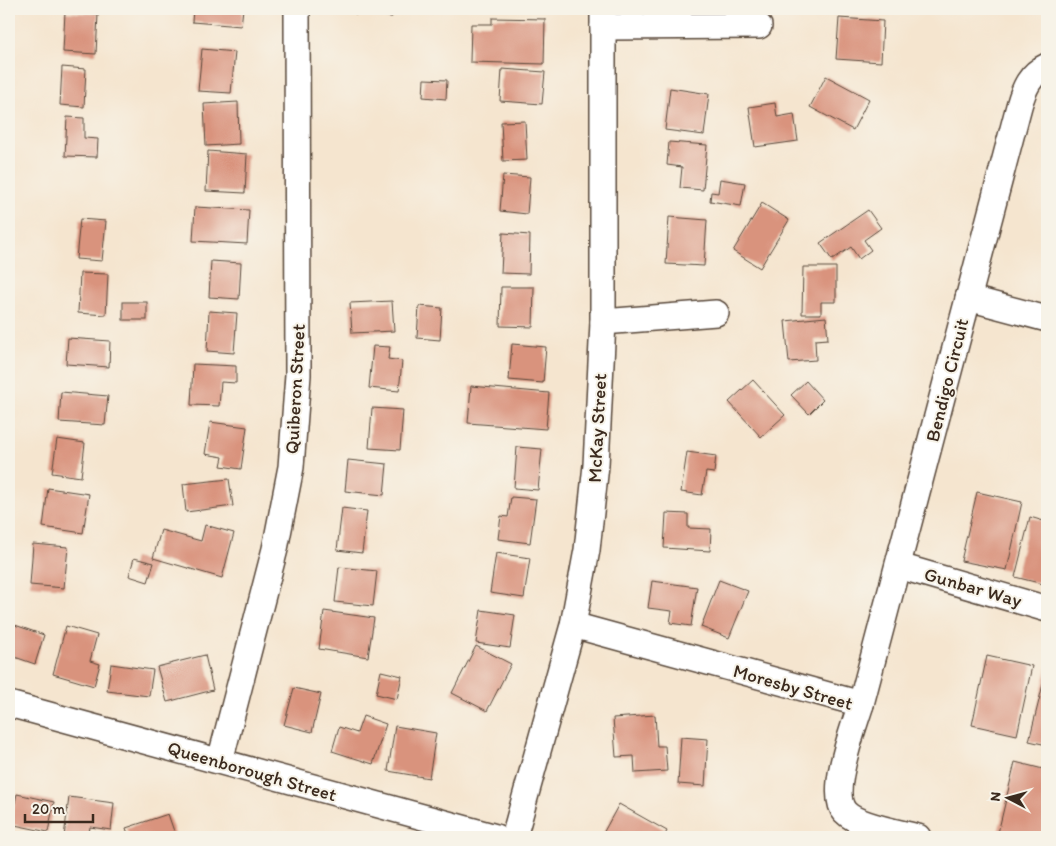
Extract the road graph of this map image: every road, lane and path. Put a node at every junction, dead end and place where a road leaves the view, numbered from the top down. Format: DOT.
graph roads {
  1 [pos="297,9"];
  2 [pos="603,18"];
  3 [pos="759,26"];
  4 [pos="1047,66"];
  5 [pos="968,298"];
  6 [pos="716,313"];
  7 [pos="1047,319"];
  8 [pos="603,322"];
  9 [pos="899,566"];
  10 [pos="1047,609"];
  11 [pos="573,625"];
  12 [pos="9,704"];
  13 [pos="861,704"];
  14 [pos="220,761"];
  15 [pos="496,837"];
  16 [pos="514,837"];
  17 [pos="918,837"];
  1 -- 14 [label="street, Quiberon Street"];
  2 -- 3 [label="street"];
  2 -- 8 [label="street, McKay Street"];
  4 -- 5 [label="street, Bendigo Circuit"];
  5 -- 7 [label="street"];
  5 -- 9 [label="street, Bendigo Circuit"];
  6 -- 8 [label="street"];
  8 -- 11 [label="street, McKay Street"];
  9 -- 10 [label="street, Gunbar Way"];
  9 -- 13 [label="street, Bendigo Circuit"];
  11 -- 13 [label="street, Moresby Street"];
  11 -- 16 [label="street, McKay Street"];
  12 -- 14 [label="street, Queenborough Street"];
  13 -- 17 [label="street, Moresby Street"];
  14 -- 15 [label="street, Queenborough Street"];
}
